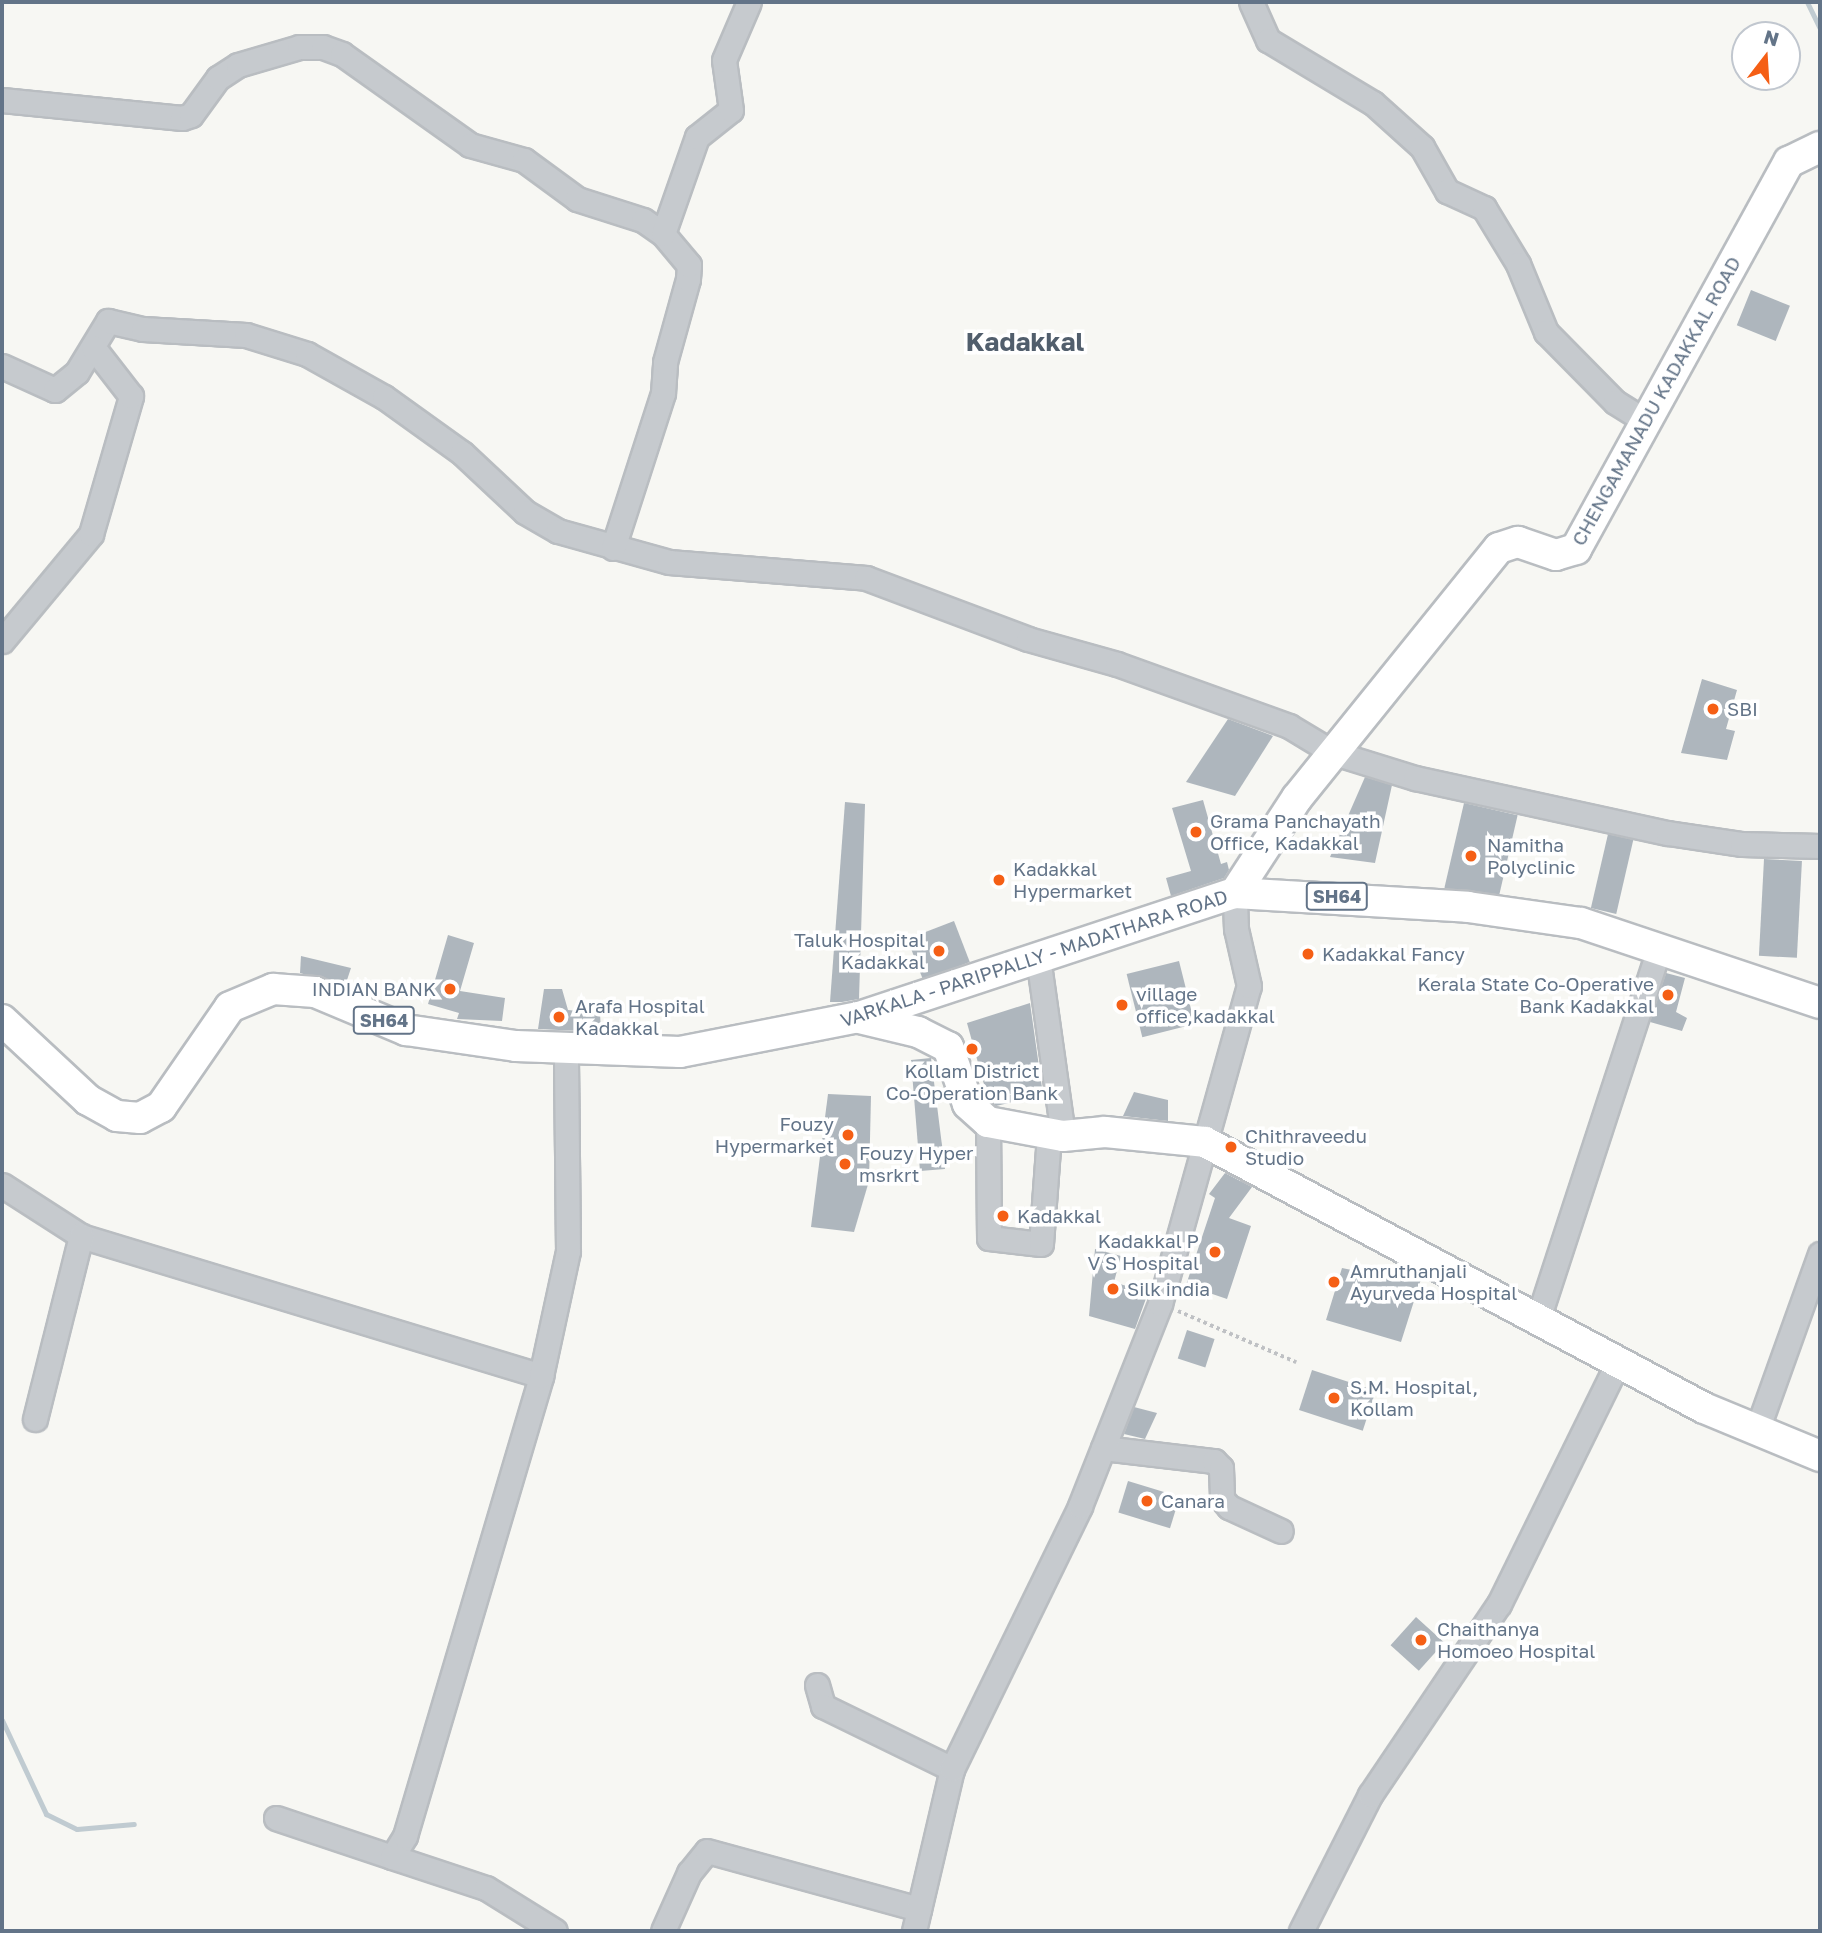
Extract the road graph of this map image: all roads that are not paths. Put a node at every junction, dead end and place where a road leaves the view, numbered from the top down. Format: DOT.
graph roads {
  1 [pos="749,2"];
  2 [pos="1251,2"];
  3 [pos="2,100"];
  4 [pos="1820,147"];
  5 [pos="663,234"];
  6 [pos="93,348"];
  7 [pos="2,366"];
  8 [pos="1644,420"];
  9 [pos="613,548"];
  10 [pos="2,641"];
  11 [pos="1334,753"];
  12 [pos="1820,846"];
  13 [pos="1235,892"];
  14 [pos="1659,948"];
  15 [pos="1038,957"];
  16 [pos="1820,1003"];
  17 [pos="859,1017"];
  18 [pos="2,1020"];
  19 [pos="566,1048"];
  20 [pos="988,1122"];
  21 [pos="1056,1135"];
  22 [pos="1205,1142"];
  23 [pos="2,1185"];
  24 [pos="81,1236"];
  25 [pos="1820,1254"];
  26 [pos="1538,1319"];
  27 [pos="1618,1362"];
  28 [pos="541,1376"];
  29 [pos="35,1419"];
  30 [pos="1757,1430"];
  31 [pos="1103,1448"];
  32 [pos="1820,1456"];
  33 [pos="1281,1531"];
  34 [pos="817,1685"];
  35 [pos="952,1769"];
  36 [pos="276,1818"];
  37 [pos="391,1857"];
  38 [pos="917,1920"];
  39 [pos="555,1931"];
  40 [pos="663,1931"];
  41 [pos="1301,1931"];
  1 -- 5 [label="street"];
  2 -- 8 [label="street"];
  3 -- 5 [label="street"];
  4 -- 8 [label="main road, CHENGAMANADU KADAKKAL ROAD"];
  5 -- 9 [label="street"];
  6 -- 7 [label="street"];
  6 -- 9 [label="street"];
  6 -- 10 [label="street"];
  8 -- 11 [label="main road, CHENGAMANADU KADAKKAL ROAD"];
  9 -- 11 [label="street"];
  11 -- 12 [label="street"];
  11 -- 13 [label="main road, CHENGAMANADU KADAKKAL ROAD"];
  13 -- 14 [label="main road, VARKALA - PARIPPALLY - MADATHARA ROAD / SH64"];
  13 -- 15 [label="main road, VARKALA - PARIPPALLY - MADATHARA ROAD / SH64"];
  13 -- 22 [label="street"];
  14 -- 16 [label="main road, VARKALA - PARIPPALLY - MADATHARA ROAD / SH64"];
  14 -- 26 [label="street"];
  15 -- 17 [label="main road, VARKALA - PARIPPALLY - MADATHARA ROAD / SH64"];
  15 -- 21 [label="street"];
  17 -- 19 [label="main road, VARKALA - PARIPPALLY - MADATHARA ROAD / SH64"];
  17 -- 20 [label="main road"];
  18 -- 19 [label="main road, VARKALA - PARIPPALLY - MADATHARA ROAD / SH64"];
  19 -- 28 [label="street"];
  20 -- 21 [label="main road"];
  20 -- 21 [label="street"];
  21 -- 22 [label="main road"];
  22 -- 26 [label="main road"];
  22 -- 31 [label="street"];
  23 -- 24 [label="street"];
  24 -- 28 [label="street"];
  24 -- 29 [label="street"];
  25 -- 30 [label="street"];
  26 -- 27 [label="main road"];
  27 -- 30 [label="main road"];
  27 -- 41 [label="street"];
  28 -- 37 [label="street"];
  30 -- 32 [label="main road"];
  31 -- 33 [label="street"];
  31 -- 35 [label="street"];
  34 -- 35 [label="street"];
  35 -- 38 [label="street"];
  36 -- 37 [label="street"];
  37 -- 39 [label="street"];
  38 -- 40 [label="street"];
}
